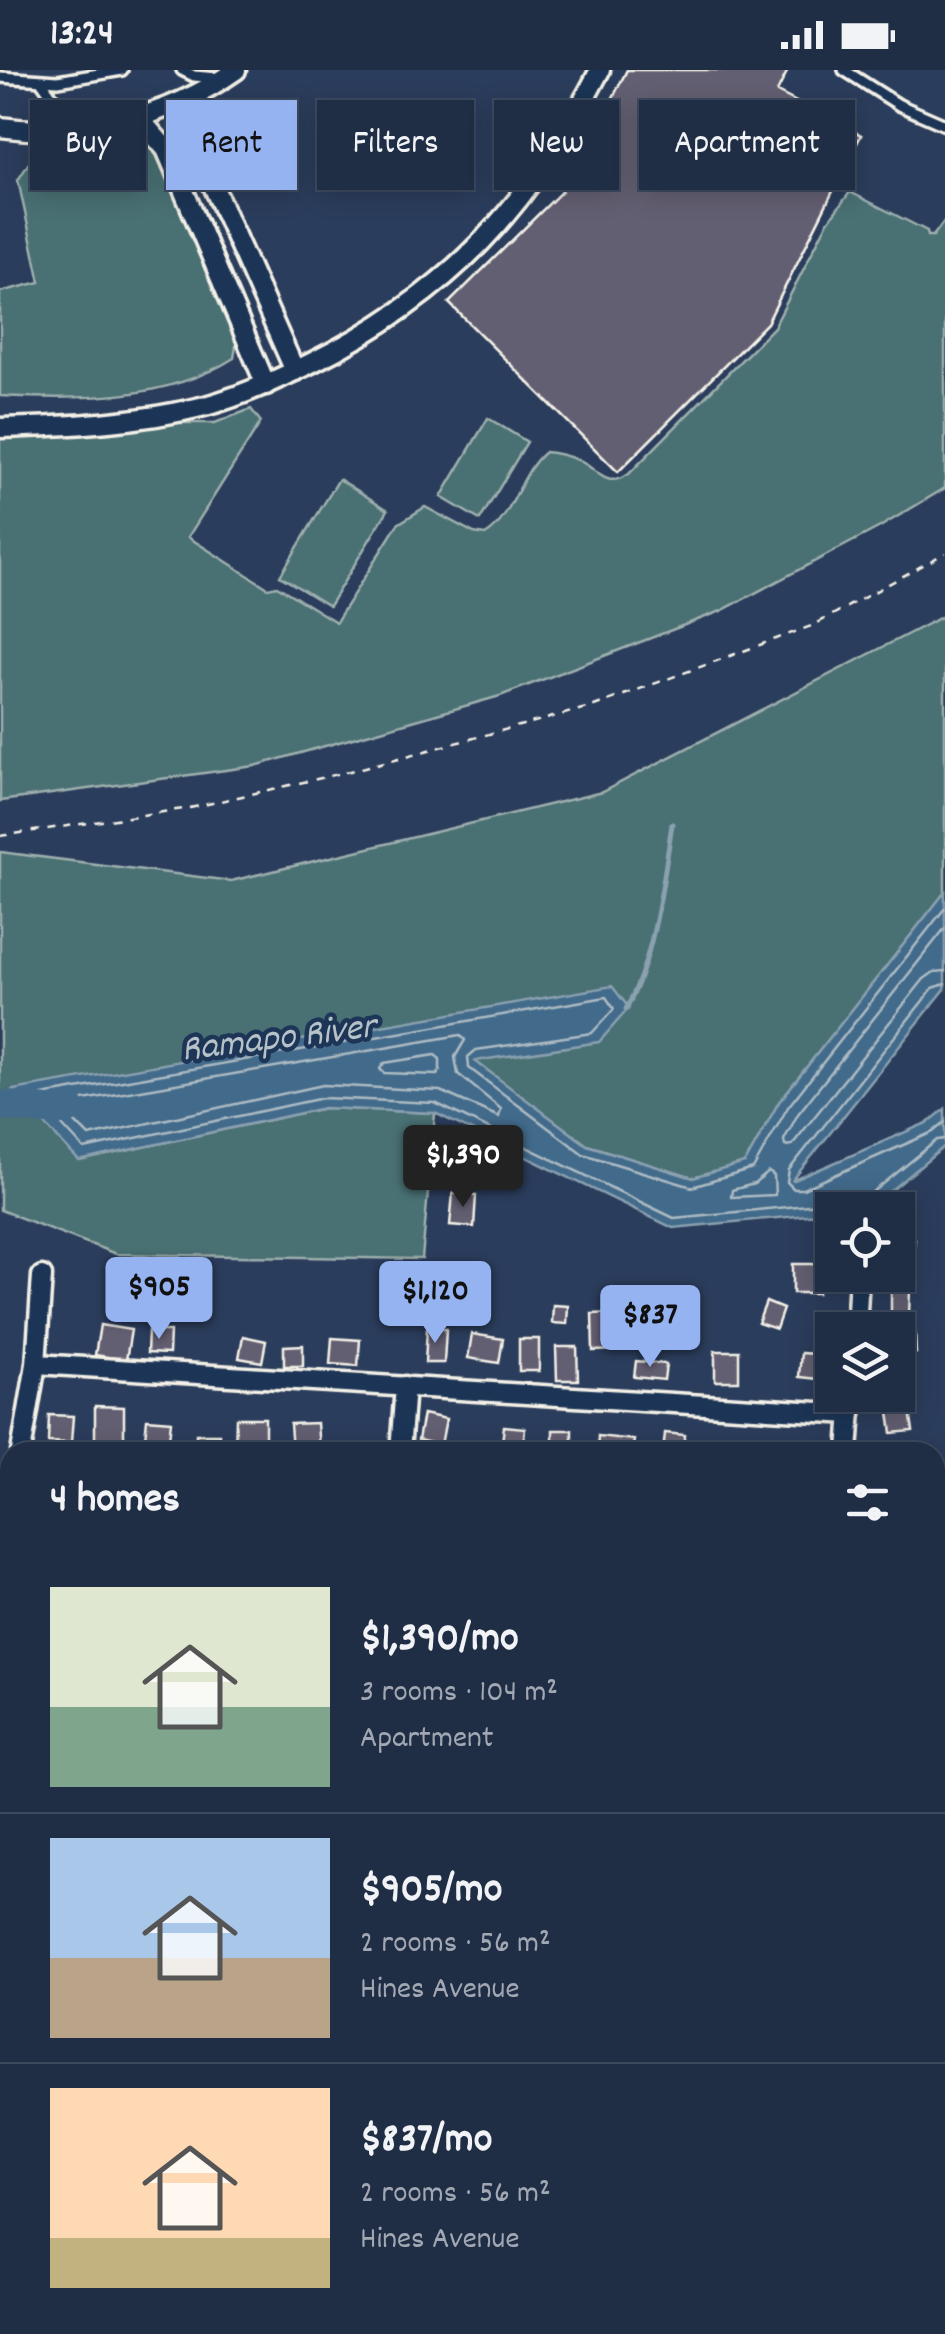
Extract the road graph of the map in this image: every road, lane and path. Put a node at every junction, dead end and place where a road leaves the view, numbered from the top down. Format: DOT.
graph roads {
  1 [pos="122,70"];
  2 [pos="182,70"];
  3 [pos="600,70"];
  4 [pos="844,70"];
  5 [pos="230,74"];
  6 [pos="0,78"];
  7 [pos="41,81"];
  8 [pos="200,92"];
  9 [pos="57,100"];
  10 [pos="146,114"];
  11 [pos="945,125"];
  12 [pos="146,126"];
  13 [pos="0,127"];
  14 [pos="30,129"];
  15 [pos="295,371"];
  16 [pos="266,385"];
  17 [pos="0,428"];
  18 [pos="945,553"];
  19 [pos="0,836"];
  20 [pos="42,1276"];
  21 [pos="36,1364"];
  22 [pos="405,1386"];
  23 [pos="815,1403"];
  24 [pos="850,1412"];
  25 [pos="23,1442"];
  26 [pos="401,1442"];
  27 [pos="849,1442"];
  1 -- 7 [label="lane"];
  2 -- 5 [label="lane"];
  3 -- 15 [label="street"];
  4 -- 11 [label="lane"];
  5 -- 8 [label="street"];
  6 -- 7 [label="lane"];
  7 -- 9 [label="lane"];
  8 -- 10 [label="street"];
  8 -- 15 [label="street"];
  12 -- 16 [label="street"];
  13 -- 14 [label="street"];
  15 -- 16 [label="street"];
  16 -- 17 [label="street"];
  18 -- 19 [label="path"];
  20 -- 21 [label="street"];
  21 -- 22 [label="street"];
  21 -- 25 [label="street"];
  22 -- 23 [label="street"];
  22 -- 26 [label="street"];
  24 -- 27 [label="street"];
}
